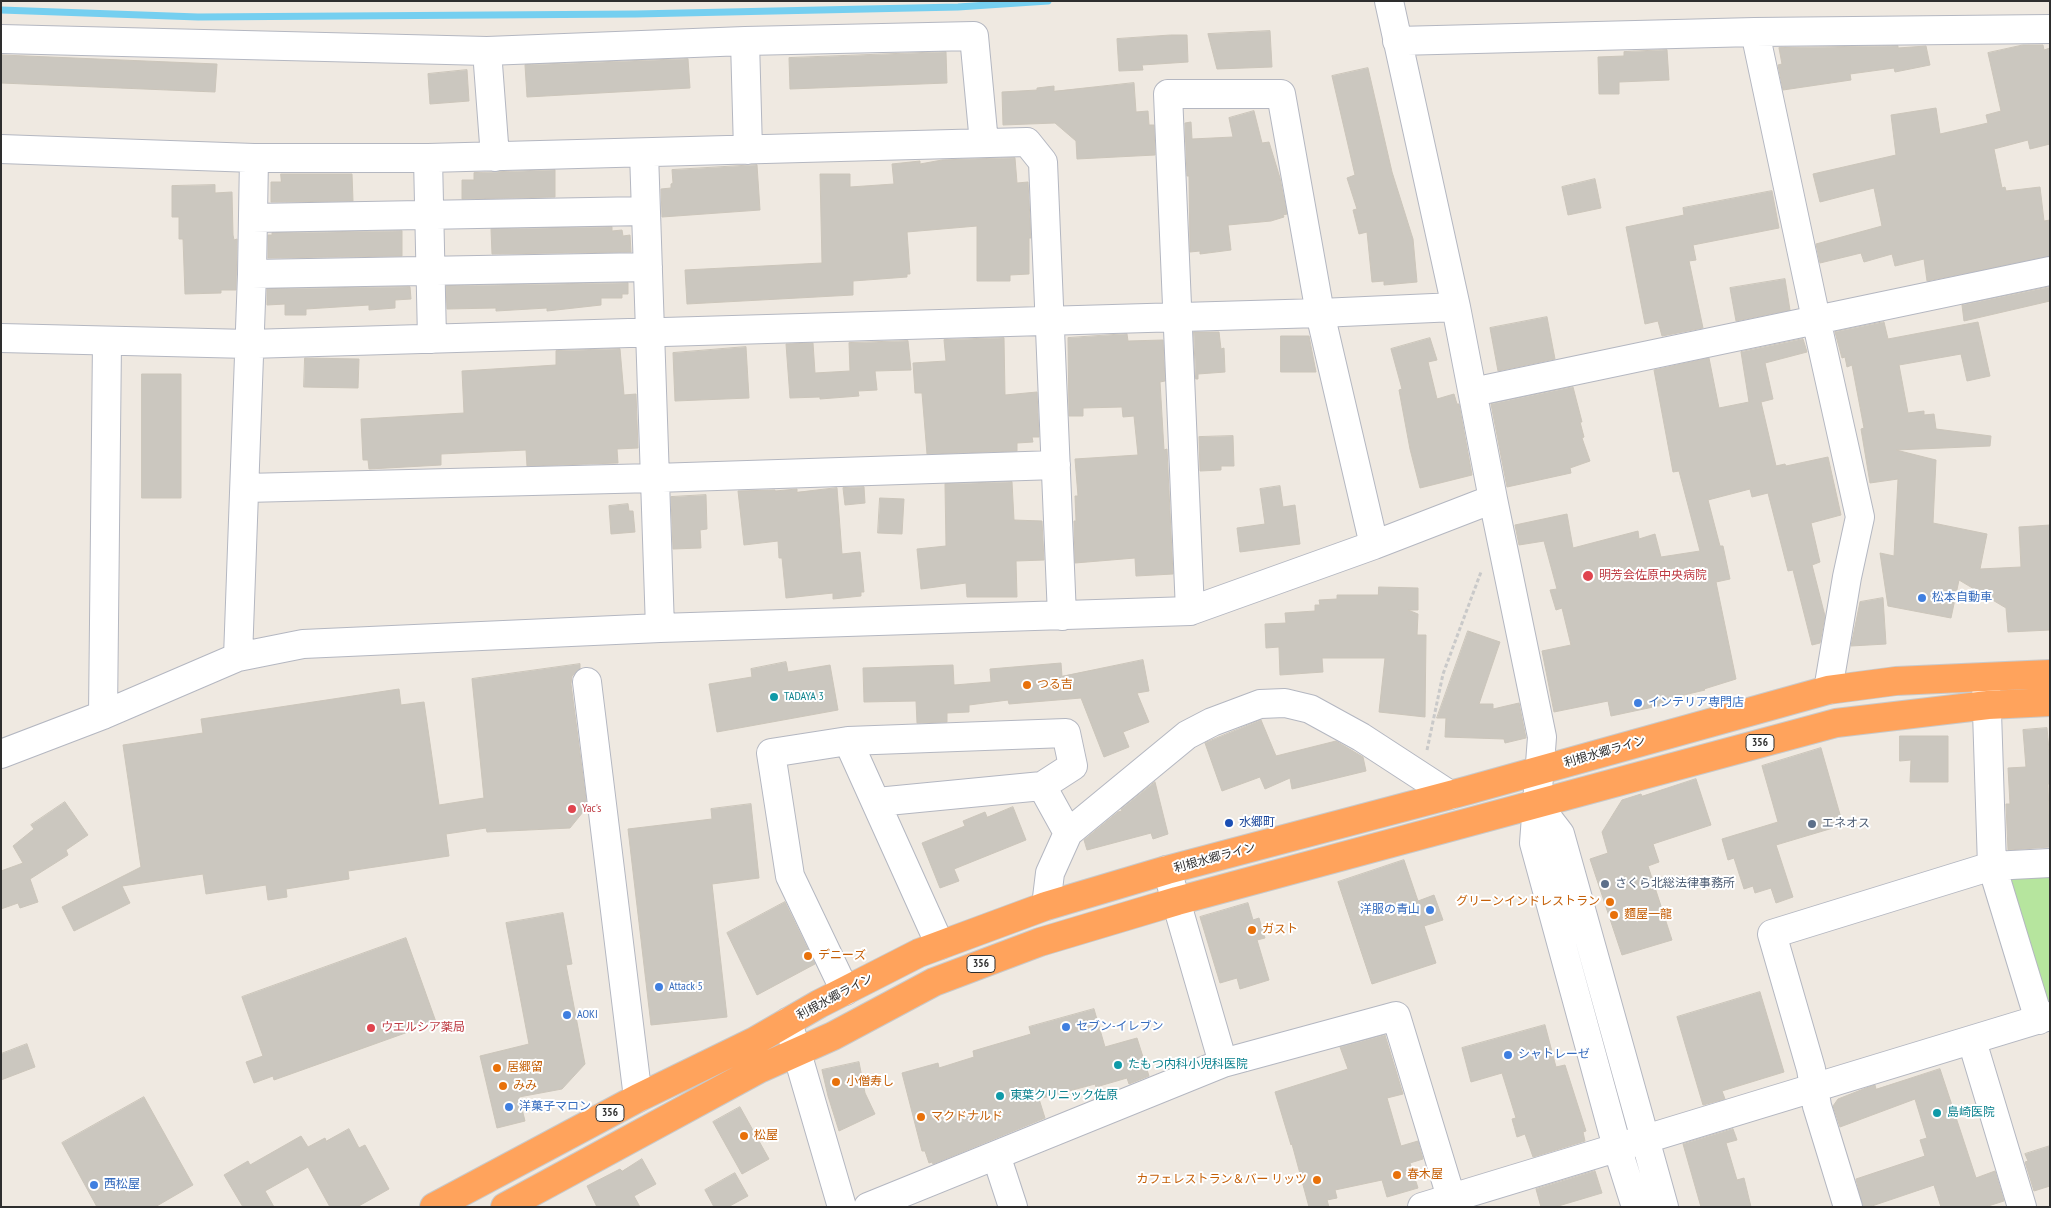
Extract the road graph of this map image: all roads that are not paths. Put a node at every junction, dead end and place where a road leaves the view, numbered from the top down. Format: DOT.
graph roads {
  1 [pos="1393,20"];
  2 [pos="2050,29"];
  3 [pos="1755,32"];
  4 [pos="1,39"];
  5 [pos="745,41"];
  6 [pos="487,51"];
  7 [pos="984,143"];
  8 [pos="1,149"];
  9 [pos="748,150"];
  10 [pos="644,153"];
  11 [pos="495,156"];
  12 [pos="254,158"];
  13 [pos="428,158"];
  14 [pos="646,211"];
  15 [pos="429,215"];
  16 [pos="253,218"];
  17 [pos="648,267"];
  18 [pos="430,271"];
  19 [pos="2050,271"];
  20 [pos="252,274"];
  21 [pos="1456,307"];
  22 [pos="1320,313"];
  23 [pos="1177,316"];
  24 [pos="1816,319"];
  25 [pos="1049,321"];
  26 [pos="650,332"];
  27 [pos="1,338"];
  28 [pos="432,339"];
  29 [pos="107,341"];
  30 [pos="249,344"];
  31 [pos="1473,392"];
  32 [pos="1056,465"];
  33 [pos="655,478"];
  34 [pos="245,488"];
  35 [pos="1493,499"];
  36 [pos="1374,545"];
  37 [pos="1190,611"];
  38 [pos="1062,616"];
  39 [pos="660,628"];
  40 [pos="238,657"];
  41 [pos="2050,674"];
  42 [pos="1985,677"];
  43 [pos="587,682"];
  44 [pos="1828,690"];
  45 [pos="2050,702"];
  46 [pos="1988,705"];
  47 [pos="103,716"];
  48 [pos="848,741"];
  49 [pos="1,754"];
  50 [pos="1540,770"];
  51 [pos="1042,786"];
  52 [pos="1450,795"];
  53 [pos="877,802"];
  54 [pos="1537,804"];
  55 [pos="1068,833"];
  56 [pos="2050,864"];
  57 [pos="1992,866"];
  58 [pos="1167,870"];
  59 [pos="1177,901"];
  60 [pos="1046,906"];
  61 [pos="940,945"];
  62 [pos="845,991"];
  63 [pos="2044,1018"];
  64 [pos="788,1022"];
  65 [pos="1972,1041"];
  66 [pos="796,1053"];
  67 [pos="1223,1063"];
  68 [pos="1815,1086"];
  69 [pos="638,1098"];
  70 [pos="1643,1138"];
  71 [pos="1617,1147"];
  72 [pos="996,1155"];
  73 [pos="1453,1202"];
  74 [pos="434,1207"];
  75 [pos="505,1207"];
  76 [pos="842,1207"];
  77 [pos="868,1207"];
  78 [pos="1013,1207"];
  79 [pos="1422,1207"];
  80 [pos="1636,1207"];
  81 [pos="1664,1207"];
  82 [pos="1848,1207"];
  83 [pos="2022,1207"];
  1 -- 3 [label="street"];
  1 -- 21 [label="street"];
  2 -- 3 [label="street"];
  3 -- 24 [label="street"];
  4 -- 6 [label="street"];
  5 -- 6 [label="street"];
  5 -- 7 [label="street"];
  5 -- 9 [label="street"];
  6 -- 11 [label="street"];
  7 -- 9 [label="street"];
  7 -- 25 [label="street"];
  8 -- 12 [label="street"];
  9 -- 10 [label="street"];
  10 -- 11 [label="street"];
  10 -- 14 [label="street"];
  11 -- 13 [label="street"];
  12 -- 13 [label="street"];
  12 -- 16 [label="street"];
  13 -- 15 [label="street"];
  14 -- 15 [label="street"];
  14 -- 17 [label="street"];
  15 -- 16 [label="street"];
  15 -- 18 [label="street"];
  16 -- 20 [label="street"];
  17 -- 18 [label="street"];
  17 -- 26 [label="street"];
  18 -- 20 [label="street"];
  18 -- 28 [label="street"];
  19 -- 24 [label="street"];
  20 -- 30 [label="street"];
  21 -- 22 [label="street"];
  21 -- 31 [label="street"];
  22 -- 23 [label="street"];
  22 -- 23 [label="street"];
  22 -- 36 [label="street"];
  23 -- 25 [label="street"];
  23 -- 37 [label="street"];
  24 -- 31 [label="street"];
  24 -- 44 [label="street"];
  25 -- 26 [label="street"];
  25 -- 32 [label="street"];
  26 -- 28 [label="street"];
  26 -- 33 [label="street"];
  27 -- 29 [label="street"];
  28 -- 30 [label="street"];
  29 -- 30 [label="street"];
  29 -- 47 [label="street"];
  30 -- 34 [label="street"];
  31 -- 35 [label="street"];
  32 -- 33 [label="street"];
  32 -- 38 [label="street"];
  33 -- 34 [label="street"];
  33 -- 39 [label="street"];
  34 -- 40 [label="street"];
  35 -- 36 [label="street"];
  35 -- 50 [label="street"];
  36 -- 37 [label="street"];
  37 -- 38 [label="street"];
  38 -- 39 [label="street"];
  39 -- 40 [label="street"];
  40 -- 47 [label="street"];
  41 -- 42 [label="highway, 利根水郷ライン / 356"];
  42 -- 44 [label="highway, 利根水郷ライン / 356"];
  42 -- 46 [label="street"];
  43 -- 69 [label="street"];
  44 -- 50 [label="highway, 利根水郷ライン / 356"];
  45 -- 46 [label="highway, 356"];
  46 -- 54 [label="highway, 356"];
  46 -- 57 [label="street"];
  47 -- 49 [label="street"];
  48 -- 51 [label="street"];
  48 -- 53 [label="street"];
  48 -- 62 [label="street"];
  50 -- 52 [label="highway, 利根水郷ライン / 356"];
  50 -- 54 [label="street"];
  51 -- 53 [label="street"];
  51 -- 55 [label="street"];
  52 -- 55 [label="street"];
  52 -- 58 [label="highway, 利根水郷ライン / 356"];
  53 -- 61 [label="street"];
  54 -- 59 [label="highway, 356"];
  54 -- 70 [label="street"];
  54 -- 71 [label="street"];
  55 -- 60 [label="street"];
  56 -- 57 [label="street"];
  57 -- 63 [label="street"];
  57 -- 68 [label="street"];
  58 -- 59 [label="street"];
  58 -- 60 [label="highway, 利根水郷ライン / 356"];
  59 -- 66 [label="highway, 356"];
  59 -- 67 [label="street"];
  60 -- 61 [label="highway, 利根水郷ライン / 356"];
  61 -- 62 [label="highway, 利根水郷ライン / 356"];
  62 -- 64 [label="highway, 利根水郷ライン / 356"];
  63 -- 65 [label="street"];
  64 -- 66 [label="street"];
  64 -- 69 [label="highway, 利根水郷ライン / 356"];
  65 -- 68 [label="street"];
  65 -- 83 [label="street"];
  66 -- 75 [label="highway, 356"];
  66 -- 76 [label="street"];
  67 -- 72 [label="street"];
  67 -- 73 [label="street"];
  68 -- 70 [label="street"];
  68 -- 82 [label="street"];
  69 -- 74 [label="highway, 利根水郷ライン / 356"];
  70 -- 71 [label="street"];
  70 -- 81 [label="street"];
  71 -- 73 [label="street"];
  71 -- 80 [label="street"];
  72 -- 77 [label="street"];
  72 -- 78 [label="street"];
  73 -- 79 [label="street"];
}
